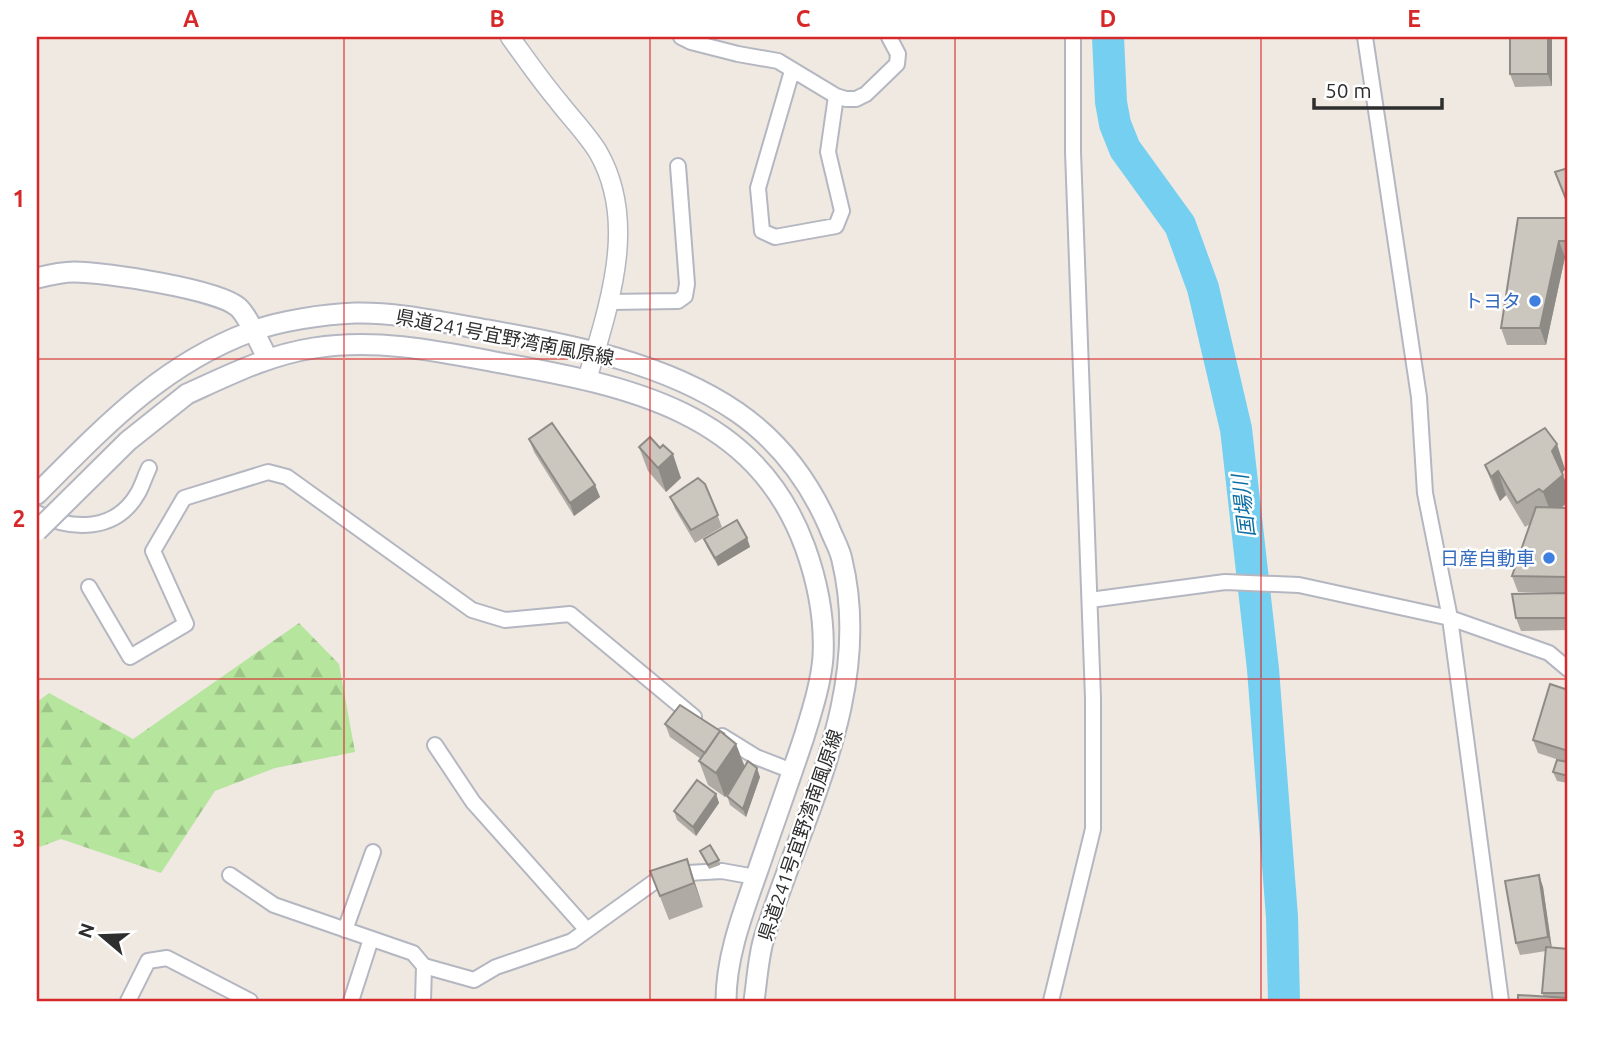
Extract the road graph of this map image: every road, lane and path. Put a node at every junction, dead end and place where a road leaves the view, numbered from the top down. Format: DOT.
graph roads {
  1 [pos="510,37"];
  2 [pos="681,37"];
  3 [pos="889,37"];
  4 [pos="1073,37"];
  5 [pos="1365,37"];
  6 [pos="792,71"];
  7 [pos="836,96"];
  8 [pos="678,166"];
  9 [pos="37,278"];
  10 [pos="609,302"];
  11 [pos="252,331"];
  12 [pos="595,352"];
  13 [pos="268,359"];
  14 [pos="587,380"];
  15 [pos="149,468"];
  16 [pos="37,494"];
  17 [pos="37,513"];
  18 [pos="37,531"];
  19 [pos="89,587"];
  20 [pos="1090,600"];
  21 [pos="1450,618"];
  22 [pos="1568,669"];
  23 [pos="435,745"];
  24 [pos="792,771"];
  25 [pos="373,852"];
  26 [pos="230,875"];
  27 [pos="755,877"];
  28 [pos="345,930"];
  29 [pos="587,930"];
  30 [pos="372,939"];
  31 [pos="424,966"];
  32 [pos="128,1001"];
  33 [pos="250,1001"];
  34 [pos="351,1001"];
  35 [pos="422,1001"];
  36 [pos="726,1001"];
  37 [pos="754,1001"];
  38 [pos="1051,1001"];
  39 [pos="1501,1001"];
  1 -- 10 [label="street"];
  2 -- 6 [label="street"];
  3 -- 7 [label="street"];
  4 -- 20 [label="street"];
  5 -- 21 [label="street"];
  6 -- 7 [label="street"];
  6 -- 7 [label="street"];
  8 -- 10 [label="street"];
  9 -- 11 [label="main road"];
  10 -- 12 [label="street"];
  11 -- 12 [label="main road, 県道241号宜野湾南風原線"];
  11 -- 13 [label="main road"];
  11 -- 16 [label="main road, 県道241号宜野湾南風原線"];
  12 -- 14 [label="street"];
  12 -- 37 [label="main road, 県道241号宜野湾南風原線"];
  13 -- 14 [label="main road, 県道241号宜野湾南風原線"];
  13 -- 18 [label="main road, 県道241号宜野湾南風原線, bridge"];
  14 -- 24 [label="main road, 県道241号宜野湾南風原線"];
  15 -- 17 [label="street"];
  19 -- 24 [label="street"];
  20 -- 21 [label="street"];
  20 -- 38 [label="street"];
  21 -- 22 [label="street"];
  21 -- 39 [label="street"];
  23 -- 29 [label="street"];
  24 -- 27 [label="main road, 県道241号宜野湾南風原線"];
  25 -- 28 [label="street"];
  26 -- 28 [label="street"];
  27 -- 29 [label="street"];
  27 -- 36 [label="main road, 県道241号宜野湾南風原線"];
  28 -- 30 [label="street"];
  29 -- 31 [label="street"];
  30 -- 31 [label="street"];
  30 -- 34 [label="street"];
  31 -- 35 [label="street"];
  32 -- 33 [label="street"];
}
